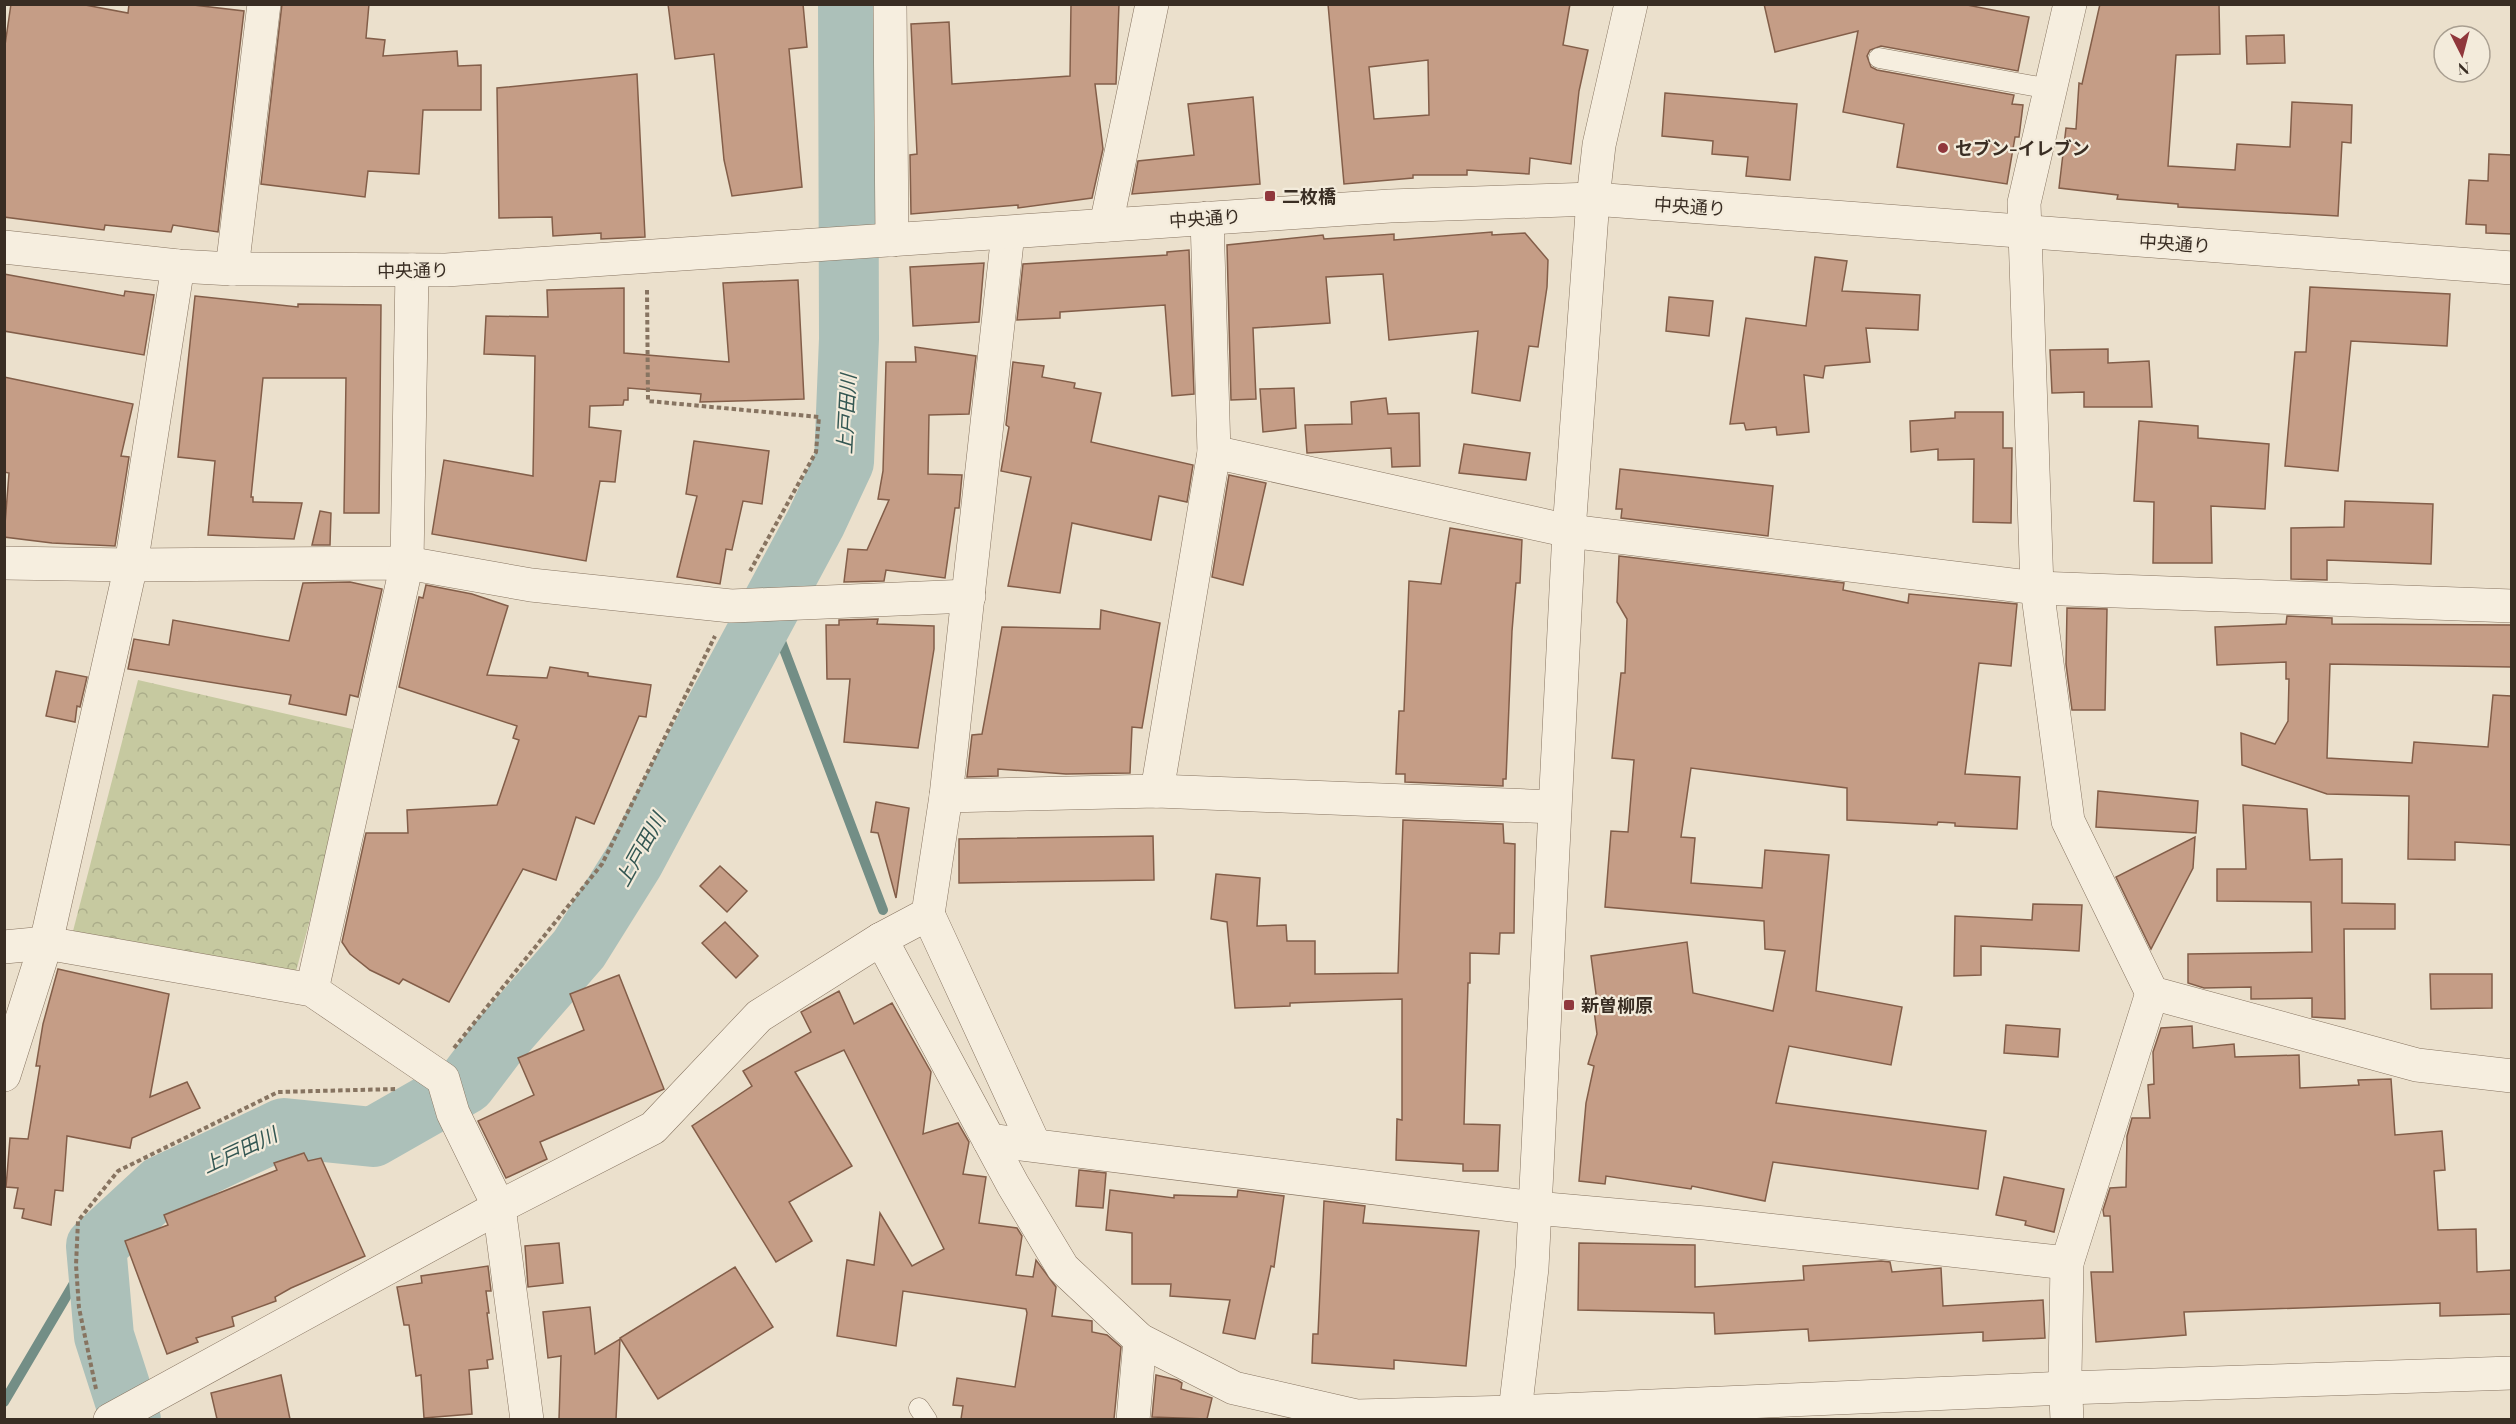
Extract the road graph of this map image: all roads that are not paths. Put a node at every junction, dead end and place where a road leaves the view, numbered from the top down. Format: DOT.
graph roads {
  1 [pos="264,4"];
  2 [pos="890,4"];
  3 [pos="1152,4"];
  4 [pos="1631,4"];
  5 [pos="2070,4"];
  6 [pos="1879,58"];
  7 [pos="2050,89"];
  8 [pos="1593,199"];
  9 [pos="1207,218"];
  10 [pos="1106,225"];
  11 [pos="2025,231"];
  12 [pos="1008,233"];
  13 [pos="880,240"];
  14 [pos="4,247"];
  15 [pos="178,266"];
  16 [pos="2511,268"];
  17 [pos="232,269"];
  18 [pos="412,270"];
  19 [pos="1214,452"];
  20 [pos="1569,531"];
  21 [pos="4,563"];
  22 [pos="407,563"];
  23 [pos="131,565"];
  24 [pos="2037,588"];
  25 [pos="969,596"];
  26 [pos="2511,606"];
  27 [pos="1157,792"];
  28 [pos="946,796"];
  29 [pos="1554,807"];
  30 [pos="928,914"];
  31 [pos="881,939"];
  32 [pos="46,943"];
  33 [pos="4,946"];
  34 [pos="312,990"];
  35 [pos="2152,993"];
  36 [pos="4,1075"];
  37 [pos="2511,1076"];
  38 [pos="988,1140"];
  39 [pos="1034,1144"];
  40 [pos="499,1207"];
  41 [pos="1535,1208"];
  42 [pos="2067,1263"];
  43 [pos="1140,1340"];
  44 [pos="2511,1372"];
  45 [pos="2067,1404"];
  46 [pos="127,1409"];
  47 [pos="1514,1416"];
  48 [pos="527,1419"];
  49 [pos="1132,1419"];
  1 -- 17 [label="street"];
  2 -- 13 [label="street"];
  3 -- 10 [label="street"];
  4 -- 8 [label="street"];
  5 -- 7 [label="street"];
  6 -- 7 [label="lane"];
  7 -- 11 [label="street"];
  8 -- 9 [label="street, 中央通り"];
  8 -- 11 [label="street, 中央通り"];
  8 -- 20 [label="street"];
  9 -- 10 [label="street, 中央通り"];
  9 -- 19 [label="street"];
  10 -- 12 [label="street, 中央通り"];
  11 -- 16 [label="street, 中央通り"];
  11 -- 24 [label="street"];
  12 -- 13 [label="street, 中央通り"];
  12 -- 25 [label="street"];
  13 -- 18 [label="street, 中央通り"];
  14 -- 15 [label="street, 中央通り"];
  15 -- 17 [label="street, 中央通り"];
  15 -- 23 [label="street"];
  17 -- 18 [label="street, 中央通り"];
  18 -- 22 [label="street"];
  19 -- 20 [label="street"];
  19 -- 27 [label="street"];
  20 -- 24 [label="street"];
  20 -- 29 [label="street"];
  21 -- 23 [label="street"];
  22 -- 23 [label="street"];
  22 -- 25 [label="street"];
  22 -- 34 [label="street"];
  23 -- 32 [label="street"];
  24 -- 26 [label="street"];
  24 -- 35 [label="street"];
  25 -- 28 [label="street"];
  27 -- 28 [label="street"];
  27 -- 29 [label="street"];
  28 -- 30 [label="street"];
  29 -- 41 [label="street"];
  30 -- 31 [label="street"];
  30 -- 39 [label="street"];
  31 -- 38 [label="street"];
  31 -- 40 [label="street"];
  32 -- 33 [label="street"];
  32 -- 34 [label="street"];
  32 -- 36 [label="street"];
  34 -- 40 [label="street"];
  35 -- 37 [label="street"];
  35 -- 42 [label="street"];
  38 -- 39 [label="street"];
  38 -- 43 [label="street"];
  39 -- 41 [label="street"];
  40 -- 46 [label="street"];
  40 -- 48 [label="street"];
  41 -- 42 [label="street"];
  41 -- 47 [label="street"];
  42 -- 45 [label="street"];
  43 -- 47 [label="street"];
  43 -- 49 [label="street"];
  44 -- 45 [label="street"];
  45 -- 47 [label="street"];
}
